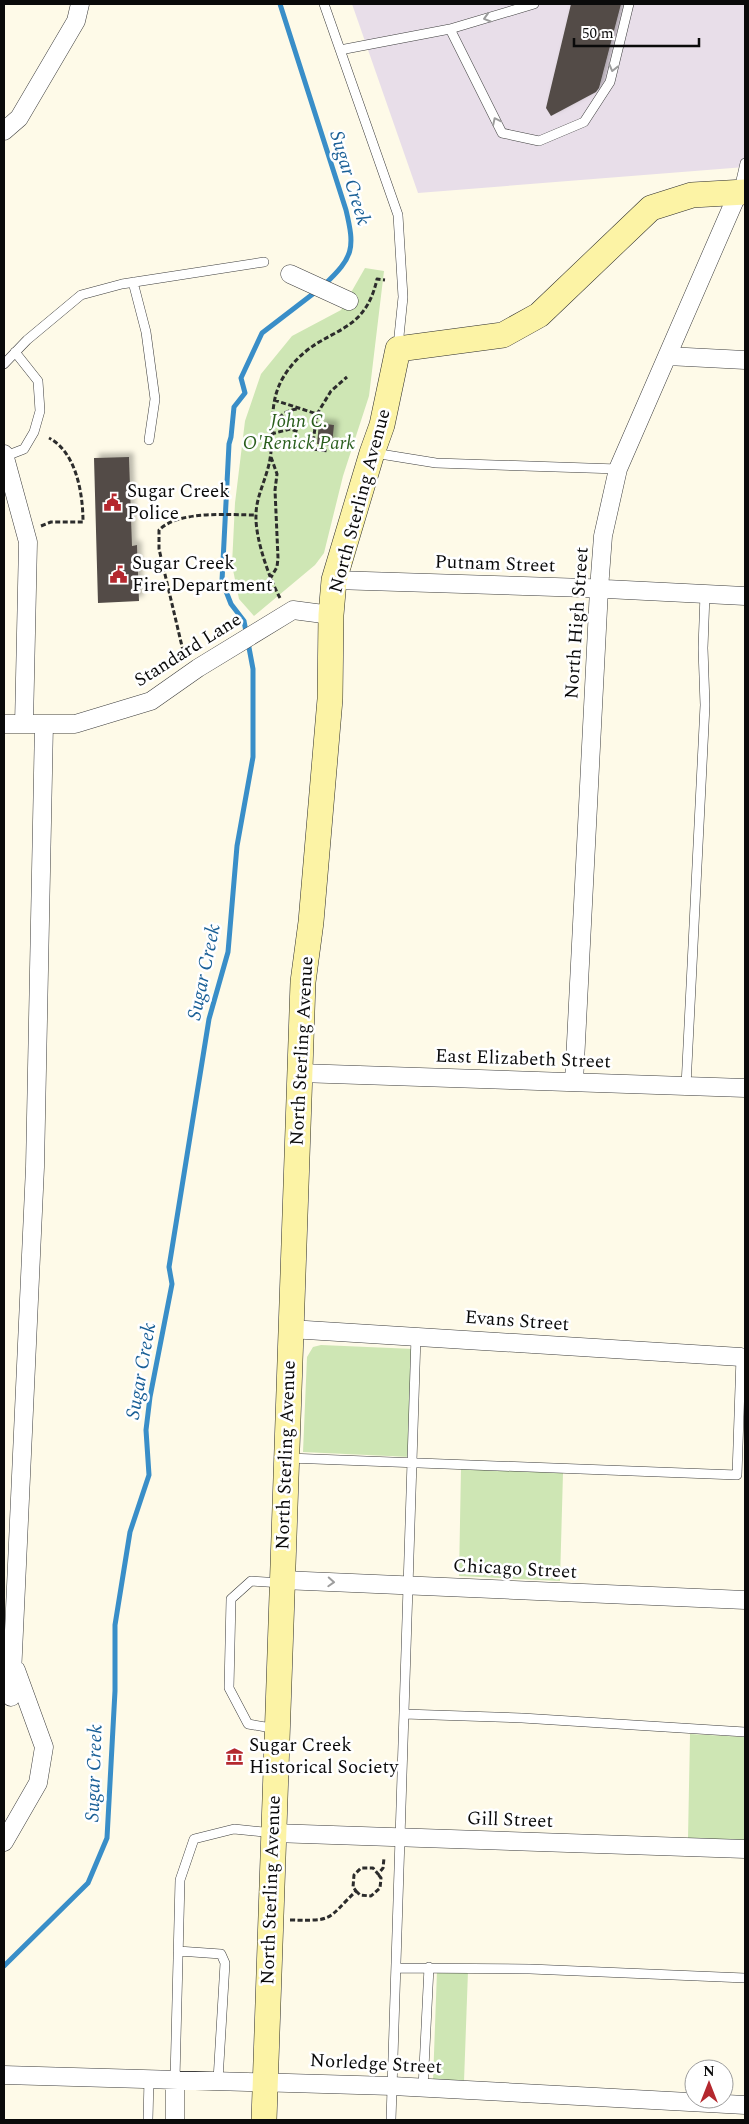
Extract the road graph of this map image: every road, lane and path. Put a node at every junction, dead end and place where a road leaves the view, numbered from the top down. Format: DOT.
graph roads {
  1 [pos="80,4"];
  2 [pos="324,4"];
  3 [pos="534,4"];
  4 [pos="629,4"];
  5 [pos="450,29"];
  6 [pos="340,50"];
  7 [pos="4,131"];
  8 [pos="745,163"];
  9 [pos="742,192"];
  10 [pos="264,262"];
  11 [pos="292,275"];
  12 [pos="385,280"];
  13 [pos="133,282"];
  14 [pos="341,297"];
  15 [pos="398,349"];
  16 [pos="15,352"];
  17 [pos="667,356"];
  18 [pos="745,360"];
  19 [pos="4,364"];
  20 [pos="347,378"];
  21 [pos="274,400"];
  22 [pos="300,408"];
  23 [pos="317,414"];
  24 [pos="299,432"];
  25 [pos="271,434"];
  26 [pos="49,438"];
  27 [pos="149,440"];
  28 [pos="328,450"];
  29 [pos="372,453"];
  30 [pos="5,455"];
  31 [pos="270,457"];
  32 [pos="618,469"];
  33 [pos="256,515"];
  34 [pos="40,527"];
  35 [pos="270,579"];
  36 [pos="334,580"];
  37 [pos="599,589"];
  38 [pos="705,594"];
  39 [pos="745,596"];
  40 [pos="281,599"];
  41 [pos="331,615"];
  42 [pos="192,664"];
  43 [pos="4,724"];
  44 [pos="24,724"];
  45 [pos="44,724"];
  46 [pos="299,1073"];
  47 [pos="574,1082"];
  48 [pos="686,1086"];
  49 [pos="745,1088"];
  50 [pos="290,1329"];
  51 [pos="416,1336"];
  52 [pos="741,1357"];
  53 [pos="287,1458"];
  54 [pos="412,1462"];
  55 [pos="282,1581"];
  56 [pos="408,1586"];
  57 [pos="745,1600"];
  58 [pos="13,1660"];
  59 [pos="11,1697"];
  60 [pos="404,1714"];
  61 [pos="277,1729"];
  62 [pos="745,1732"];
  63 [pos="273,1834"];
  64 [pos="401,1838"];
  65 [pos="4,1842"];
  66 [pos="745,1849"];
  67 [pos="384,1858"];
  68 [pos="378,1874"];
  69 [pos="356,1891"];
  70 [pos="290,1920"];
  71 [pos="178,1951"];
  72 [pos="429,1967"];
  73 [pos="396,1968"];
  74 [pos="745,1978"];
  75 [pos="4,2075"];
  76 [pos="149,2078"];
  77 [pos="175,2079"];
  78 [pos="218,2080"];
  79 [pos="265,2081"];
  80 [pos="392,2086"];
  81 [pos="423,2088"];
  82 [pos="745,2105"];
  83 [pos="148,2120"];
  84 [pos="176,2120"];
  85 [pos="264,2120"];
  86 [pos="391,2120"];
  1 -- 7 [label="street"];
  2 -- 6 [label="lane, North Sterling Avenue"];
  3 -- 5 [label="lane, one-way"];
  4 -- 5 [label="lane, one-way"];
  5 -- 6 [label="lane"];
  6 -- 15 [label="lane, North Sterling Avenue"];
  8 -- 9 [label="lane"];
  9 -- 15 [label="main road"];
  9 -- 17 [label="street, North High Street"];
  10 -- 13 [label="lane"];
  11 -- 14 [label="street"];
  12 -- 21 [label="path"];
  13 -- 16 [label="lane"];
  13 -- 27 [label="lane"];
  15 -- 29 [label="main road, North Sterling Avenue"];
  16 -- 19 [label="lane"];
  16 -- 30 [label="lane"];
  17 -- 18 [label="street"];
  17 -- 32 [label="street, North High Street"];
  20 -- 23 [label="path"];
  21 -- 22 [label="path"];
  21 -- 25 [label="path"];
  22 -- 23 [label="path"];
  22 -- 25 [label="path"];
  23 -- 28 [label="path"];
  24 -- 25 [label="path"];
  25 -- 31 [label="path"];
  26 -- 34 [label="path"];
  29 -- 32 [label="lane"];
  29 -- 36 [label="main road, North Sterling Avenue"];
  30 -- 44 [label="street"];
  31 -- 33 [label="path"];
  31 -- 35 [label="path"];
  32 -- 37 [label="street, North High Street"];
  33 -- 35 [label="path"];
  33 -- 42 [label="path"];
  35 -- 40 [label="path"];
  36 -- 37 [label="street, Putnam Street"];
  36 -- 41 [label="main road, North Sterling Avenue"];
  37 -- 38 [label="street, Putnam Street"];
  37 -- 47 [label="street, North High Street"];
  38 -- 39 [label="street, Putnam Street"];
  38 -- 48 [label="lane"];
  41 -- 42 [label="street, Standard Lane"];
  41 -- 46 [label="main road, North Sterling Avenue"];
  42 -- 45 [label="street, Standard Lane"];
  43 -- 44 [label="street, Standard Lane"];
  44 -- 45 [label="street, Standard Lane"];
  45 -- 58 [label="street"];
  46 -- 47 [label="street, East Elizabeth Street"];
  46 -- 50 [label="main road, North Sterling Avenue"];
  47 -- 48 [label="street, East Elizabeth Street"];
  48 -- 49 [label="street, East Elizabeth Street"];
  50 -- 51 [label="street, Evans Street"];
  50 -- 53 [label="main road, North Sterling Avenue"];
  51 -- 52 [label="street, Evans Street"];
  51 -- 54 [label="lane"];
  52 -- 54 [label="lane"];
  53 -- 54 [label="lane"];
  53 -- 55 [label="main road, North Sterling Avenue"];
  54 -- 56 [label="lane"];
  55 -- 56 [label="street, Chicago Street, one-way"];
  55 -- 61 [label="main road, North Sterling Avenue"];
  55 -- 61 [label="lane"];
  56 -- 57 [label="street, Chicago Street"];
  56 -- 60 [label="lane"];
  58 -- 59 [label="street"];
  58 -- 65 [label="street"];
  60 -- 62 [label="lane"];
  60 -- 64 [label="lane"];
  61 -- 63 [label="main road, North Sterling Avenue"];
  63 -- 64 [label="street, Gill Street"];
  63 -- 71 [label="lane"];
  63 -- 79 [label="main road, North Sterling Avenue"];
  64 -- 66 [label="street, Gill Street"];
  64 -- 73 [label="lane"];
  67 -- 68 [label="path"];
  68 -- 69 [label="path"];
  68 -- 69 [label="path"];
  69 -- 70 [label="path"];
  71 -- 77 [label="lane"];
  71 -- 78 [label="lane"];
  72 -- 73 [label="lane"];
  72 -- 74 [label="lane"];
  72 -- 81 [label="lane"];
  73 -- 80 [label="lane"];
  75 -- 76 [label="street, Norledge Street"];
  76 -- 77 [label="street, Norledge Street"];
  76 -- 83 [label="lane"];
  77 -- 78 [label="street, Norledge Street"];
  77 -- 84 [label="street"];
  78 -- 79 [label="street, Norledge Street"];
  79 -- 80 [label="street, Norledge Street"];
  79 -- 85 [label="main road, North Sterling Avenue"];
  80 -- 81 [label="street, Norledge Street"];
  80 -- 86 [label="lane"];
  81 -- 82 [label="street, Norledge Street"];
}
